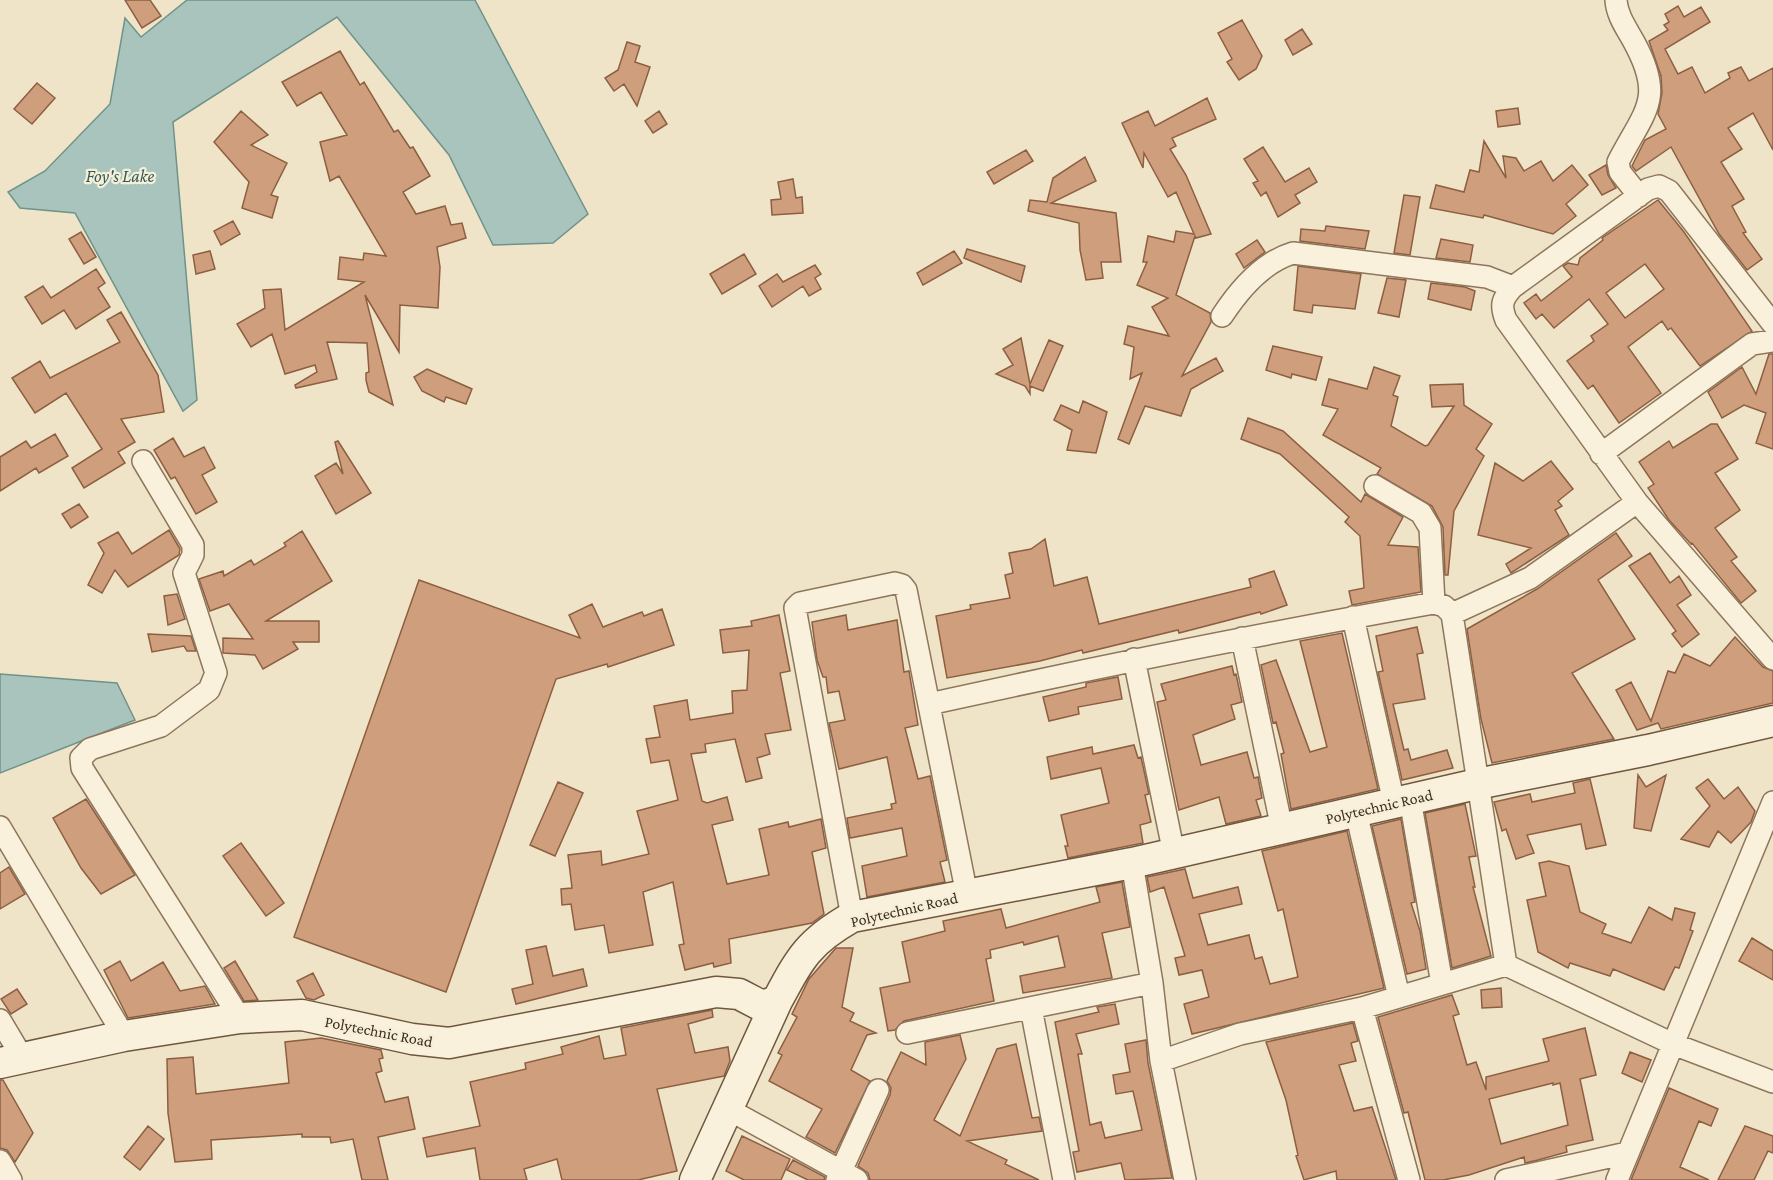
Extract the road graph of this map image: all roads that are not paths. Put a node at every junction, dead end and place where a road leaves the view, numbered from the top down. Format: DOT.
graph roads {
  1 [pos="1616,0"];
  2 [pos="1639,196"];
  3 [pos="1513,287"];
  4 [pos="1222,316"];
  5 [pos="1773,324"];
  6 [pos="1773,341"];
  7 [pos="1601,454"];
  8 [pos="143,461"];
  9 [pos="1375,486"];
  10 [pos="1637,502"];
  11 [pos="1443,608"];
  12 [pos="1353,617"];
  13 [pos="1242,638"];
  14 [pos="1134,659"];
  15 [pos="1773,659"];
  16 [pos="929,704"];
  17 [pos="1773,721"];
  18 [pos="1478,784"];
  19 [pos="1402,801"];
  20 [pos="1773,802"];
  21 [pos="1356,812"];
  22 [pos="0,827"];
  23 [pos="1282,829"];
  24 [pos="1174,854"];
  25 [pos="1132,863"];
  26 [pos="967,895"];
  27 [pos="852,917"];
  28 [pos="1506,965"];
  29 [pos="1152,983"];
  30 [pos="1442,984"];
  31 [pos="1399,997"];
  32 [pos="777,1001"];
  33 [pos="1031,1008"];
  34 [pos="1362,1008"];
  35 [pos="240,1018"];
  36 [pos="0,1020"];
  37 [pos="907,1033"];
  38 [pos="124,1036"];
  39 [pos="1673,1044"];
  40 [pos="11,1060"];
  41 [pos="1161,1061"];
  42 [pos="1773,1082"];
  43 [pos="878,1090"];
  44 [pos="726,1108"];
  45 [pos="1627,1153"];
  46 [pos="0,1161"];
  47 [pos="845,1177"];
  48 [pos="11,1180"];
  49 [pos="695,1180"];
  50 [pos="1064,1180"];
  51 [pos="1185,1180"];
  52 [pos="1409,1180"];
  53 [pos="1506,1180"];
  54 [pos="1617,1180"];
  1 -- 2 [label="street"];
  2 -- 3 [label="street"];
  2 -- 5 [label="street"];
  3 -- 4 [label="street"];
  3 -- 7 [label="street"];
  6 -- 7 [label="street"];
  7 -- 10 [label="street"];
  8 -- 35 [label="street"];
  9 -- 11 [label="street"];
  10 -- 11 [label="street"];
  10 -- 15 [label="street"];
  11 -- 12 [label="street"];
  11 -- 18 [label="street"];
  12 -- 13 [label="street"];
  12 -- 19 [label="street"];
  13 -- 14 [label="street"];
  13 -- 23 [label="street"];
  14 -- 16 [label="street"];
  14 -- 24 [label="street"];
  16 -- 26 [label="street"];
  16 -- 27 [label="street"];
  17 -- 18 [label="street, Polytechnic Road"];
  18 -- 19 [label="street, Polytechnic Road"];
  18 -- 28 [label="street"];
  19 -- 21 [label="street, Polytechnic Road"];
  19 -- 30 [label="street"];
  20 -- 39 [label="street"];
  21 -- 23 [label="street, Polytechnic Road"];
  21 -- 31 [label="street"];
  22 -- 38 [label="street"];
  23 -- 24 [label="street, Polytechnic Road"];
  24 -- 25 [label="street, Polytechnic Road"];
  25 -- 26 [label="street, Polytechnic Road"];
  25 -- 29 [label="street"];
  26 -- 27 [label="street, Polytechnic Road"];
  27 -- 32 [label="street, Polytechnic Road"];
  28 -- 30 [label="street"];
  28 -- 39 [label="street"];
  29 -- 33 [label="street"];
  29 -- 41 [label="street"];
  30 -- 31 [label="street"];
  31 -- 34 [label="street"];
  32 -- 35 [label="street, Polytechnic Road"];
  32 -- 44 [label="street"];
  33 -- 37 [label="street"];
  33 -- 50 [label="street"];
  34 -- 41 [label="street"];
  34 -- 52 [label="street"];
  35 -- 38 [label="street, Polytechnic Road"];
  36 -- 40 [label="street"];
  38 -- 40 [label="street, Polytechnic Road"];
  39 -- 42 [label="street"];
  39 -- 45 [label="street"];
  41 -- 51 [label="street"];
  43 -- 47 [label="street"];
  44 -- 47 [label="street"];
  44 -- 49 [label="street"];
  45 -- 53 [label="street"];
  45 -- 54 [label="street"];
  46 -- 48 [label="street"];
}
